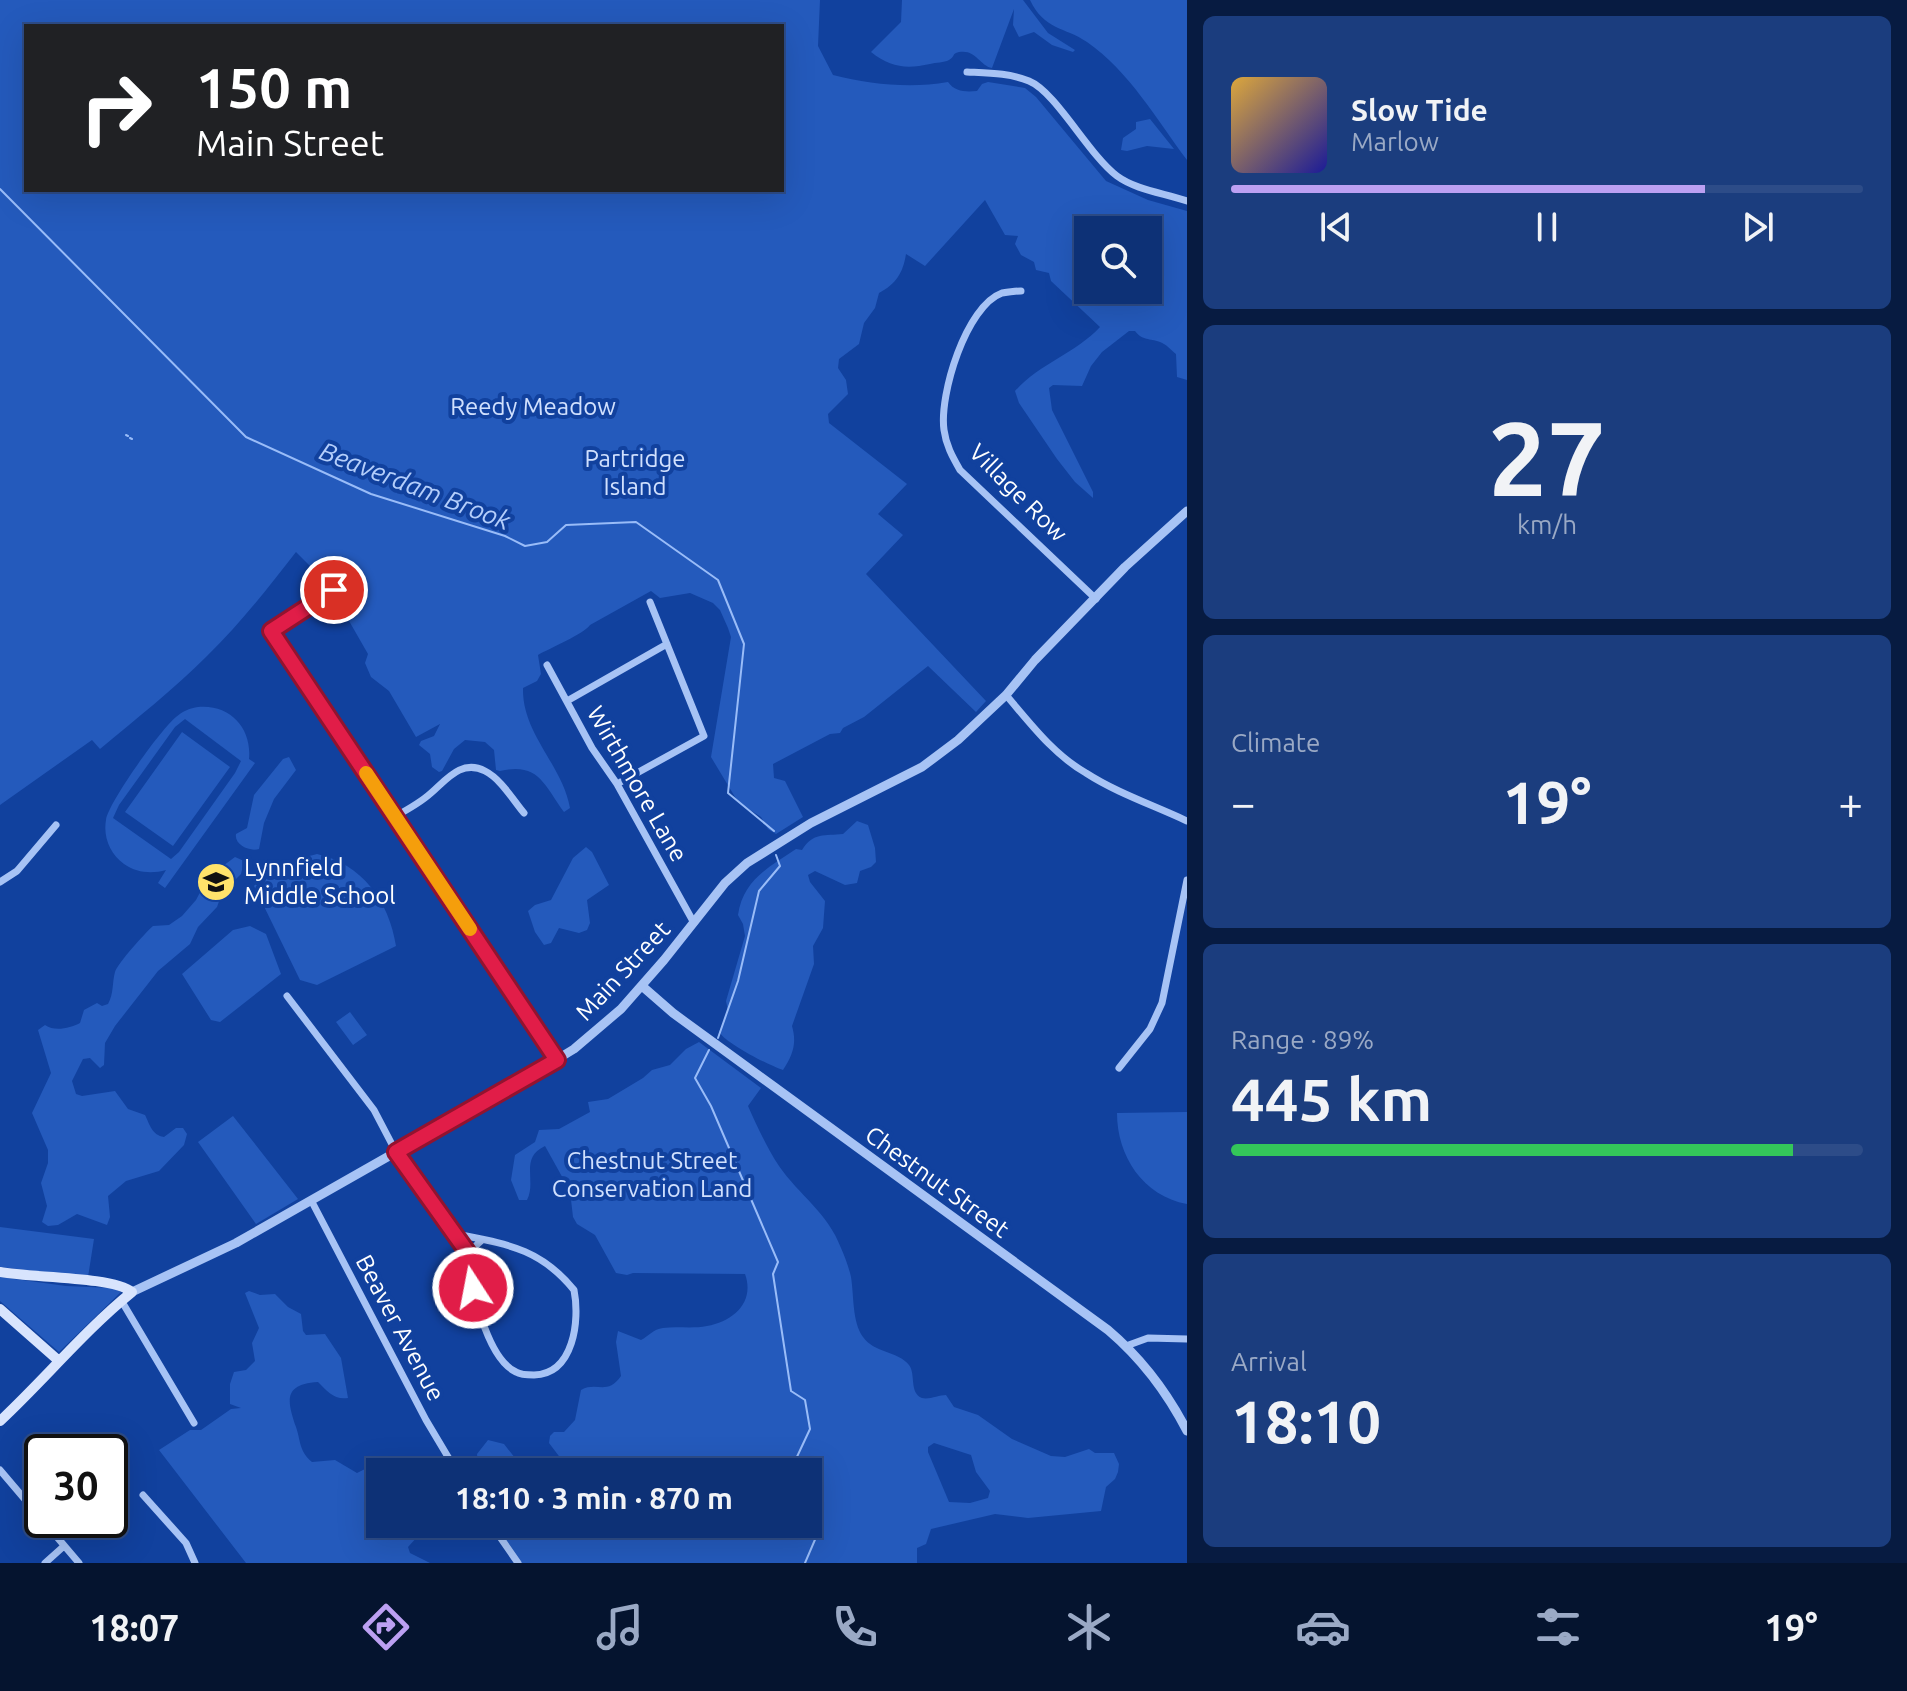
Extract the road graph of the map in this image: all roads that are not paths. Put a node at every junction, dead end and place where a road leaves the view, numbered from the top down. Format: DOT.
graph roads {
  1 [pos="967,72"];
  2 [pos="1187,201"];
  3 [pos="1021,291"];
  4 [pos="1187,511"];
  5 [pos="334,590"];
  6 [pos="1096,599"];
  7 [pos="650,602"];
  8 [pos="667,644"];
  9 [pos="547,665"];
  10 [pos="1006,695"];
  11 [pos="567,701"];
  12 [pos="617,784"];
  13 [pos="524,813"];
  14 [pos="394,817"];
  15 [pos="1187,821"];
  16 [pos="56,825"];
  17 [pos="1187,880"];
  18 [pos="0,882"];
  19 [pos="694,923"];
  20 [pos="642,986"];
  21 [pos="287,996"];
  22 [pos="557,1060"];
  23 [pos="1119,1068"];
  24 [pos="396,1152"];
  25 [pos="311,1200"];
  26 [pos="456,1234"];
  27 [pos="482,1240"];
  28 [pos="468,1253"];
  29 [pos="0,1272"];
  30 [pos="132,1292"];
  31 [pos="121,1300"];
  32 [pos="0,1309"];
  33 [pos="1187,1339"];
  34 [pos="1126,1346"];
  35 [pos="59,1361"];
  36 [pos="0,1421"];
  37 [pos="194,1423"];
  38 [pos="1187,1431"];
  39 [pos="449,1458"];
  40 [pos="0,1470"];
  41 [pos="143,1495"];
  42 [pos="501,1538"];
  43 [pos="64,1546"];
  44 [pos="45,1563"];
  45 [pos="79,1563"];
  46 [pos="195,1563"];
  47 [pos="518,1563"];
  1 -- 2 [label="street"];
  3 -- 6 [label="street, Village Row"];
  4 -- 6 [label="street, Main Street"];
  5 -- 14 [label="street"];
  6 -- 10 [label="street, Main Street"];
  7 -- 8 [label="street"];
  8 -- 11 [label="street"];
  8 -- 12 [label="street"];
  9 -- 11 [label="street, Wirthmore Lane"];
  10 -- 15 [label="street"];
  10 -- 19 [label="street, Main Street"];
  11 -- 12 [label="street, Wirthmore Lane"];
  12 -- 19 [label="street, Wirthmore Lane"];
  13 -- 14 [label="street"];
  14 -- 22 [label="street"];
  16 -- 18 [label="street"];
  17 -- 23 [label="street"];
  19 -- 20 [label="street, Main Street"];
  20 -- 22 [label="street, Main Street"];
  20 -- 34 [label="street, Chestnut Street"];
  21 -- 24 [label="street"];
  22 -- 24 [label="street, Main Street"];
  24 -- 25 [label="street, Main Street"];
  24 -- 26 [label="street"];
  25 -- 30 [label="street, Main Street"];
  25 -- 39 [label="street, Beaver Avenue"];
  26 -- 27 [label="street"];
  26 -- 28 [label="street"];
  27 -- 28 [label="street"];
  27 -- 28 [label="street"];
  29 -- 30 [label="main road"];
  30 -- 31 [label="main road, Main Street"];
  31 -- 35 [label="main road, Main Street"];
  31 -- 37 [label="street"];
  32 -- 35 [label="main road"];
  33 -- 34 [label="street"];
  34 -- 38 [label="street, Chestnut Street"];
  35 -- 36 [label="main road, Main Street"];
  40 -- 43 [label="street"];
  41 -- 46 [label="street"];
  42 -- 47 [label="street"];
  43 -- 44 [label="street"];
  43 -- 45 [label="street"];
}
